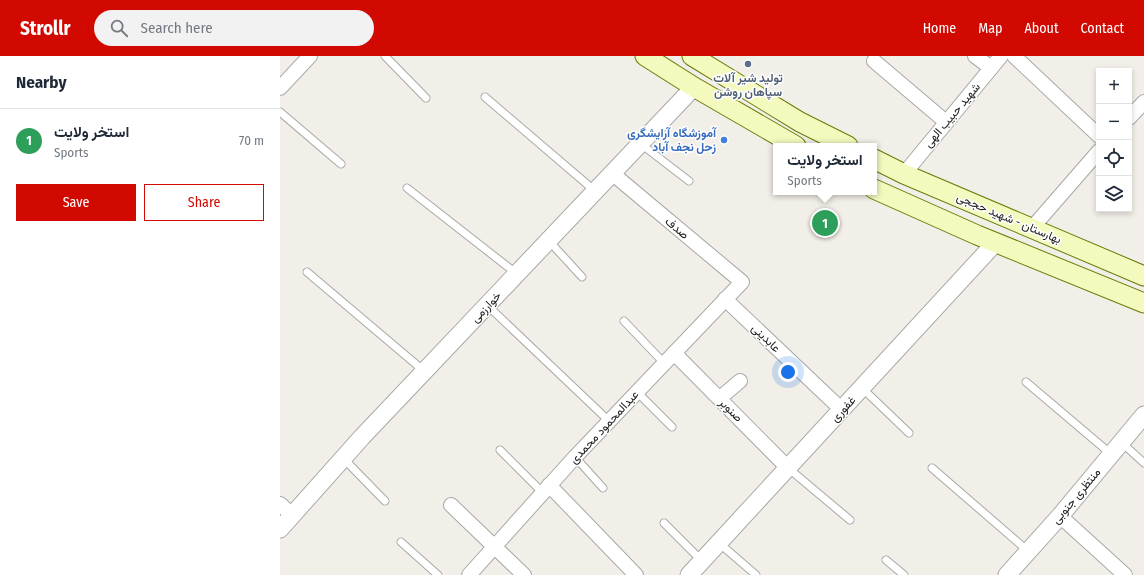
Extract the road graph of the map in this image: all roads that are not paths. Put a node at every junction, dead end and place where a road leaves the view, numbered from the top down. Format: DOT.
graph roads {
  1 [pos="310,56"];
  2 [pos="384,56"];
  3 [pos="645,56"];
  4 [pos="692,56"];
  5 [pos="975,56"];
  6 [pos="1001,56"];
  7 [pos="1014,56"];
  8 [pos="874,61"];
  9 [pos="991,68"];
  10 [pos="281,86"];
  11 [pos="694,87"];
  12 [pos="485,97"];
  13 [pos="426,98"];
  14 [pos="1144,102"];
  15 [pos="280,112"];
  16 [pos="1132,115"];
  17 [pos="946,122"];
  18 [pos="1096,133"];
  19 [pos="791,143"];
  20 [pos="842,143"];
  21 [pos="641,144"];
  22 [pos="1096,154"];
  23 [pos="877,160"];
  24 [pos="341,164"];
  25 [pos="612,174"];
  26 [pos="904,174"];
  27 [pos="689,182"];
  28 [pos="407,188"];
  29 [pos="877,190"];
  30 [pos="596,192"];
  31 [pos="1032,228"];
  32 [pos="549,241"];
  33 [pos="996,242"];
  34 [pos="307,272"];
  35 [pos="517,274"];
  36 [pos="1144,276"];
  37 [pos="582,277"];
  38 [pos="742,282"];
  39 [pos="725,299"];
  40 [pos="1144,303"];
  41 [pos="487,305"];
  42 [pos="624,321"];
  43 [pos="674,353"];
  44 [pos="664,363"];
  45 [pos="424,371"];
  46 [pos="740,381"];
  47 [pos="1026,382"];
  48 [pos="862,388"];
  49 [pos="637,392"];
  50 [pos="720,398"];
  51 [pos="842,410"];
  52 [pos="1144,415"];
  53 [pos="609,421"];
  54 [pos="672,427"];
  55 [pos="909,433"];
  56 [pos="1116,448"];
  57 [pos="500,450"];
  58 [pos="575,457"];
  59 [pos="343,458"];
  60 [pos="1144,463"];
  61 [pos="788,468"];
  62 [pos="932,468"];
  63 [pos="603,488"];
  64 [pos="546,489"];
  65 [pos="385,501"];
  66 [pos="451,505"];
  67 [pos="286,510"];
  68 [pos="1060,516"];
  69 [pos="850,520"];
  70 [pos="664,524"];
  71 [pos="280,529"];
  72 [pos="401,542"];
  73 [pos="719,543"];
  74 [pos="494,546"];
  75 [pos="1028,552"];
  76 [pos="886,560"];
  77 [pos="702,561"];
  78 [pos="438,575"];
  79 [pos="469,575"];
  80 [pos="524,575"];
  81 [pos="636,575"];
  82 [pos="690,575"];
  83 [pos="756,575"];
  84 [pos="904,575"];
  85 [pos="1007,575"];
  86 [pos="1125,575"];
  1 -- 10 [label="street"];
  2 -- 13 [label="lane"];
  3 -- 11 [label="main road"];
  4 -- 20 [label="main road"];
  5 -- 9 [label="street"];
  6 -- 9 [label="street, شهید حبیب الهی"];
  7 -- 18 [label="street"];
  8 -- 17 [label="street"];
  9 -- 17 [label="street, شهید حبیب الهی"];
  11 -- 19 [label="main road"];
  11 -- 21 [label="street, خوارزمی"];
  12 -- 30 [label="lane"];
  14 -- 16 [label="street"];
  15 -- 24 [label="lane"];
  17 -- 26 [label="street, شهید حبیب الهی"];
  21 -- 25 [label="street, خوارزمی"];
  21 -- 27 [label="lane"];
  22 -- 31 [label="street"];
  23 -- 26 [label="main road, بهارستان - شهید حججی"];
  25 -- 30 [label="street, خوارزمی"];
  25 -- 38 [label="street, صدف"];
  26 -- 31 [label="main road, بهارستان - شهید حججی"];
  28 -- 35 [label="lane"];
  29 -- 33 [label="main road"];
  30 -- 32 [label="street, خوارزمی"];
  31 -- 36 [label="main road, بهارستان - شهید حججی"];
  32 -- 35 [label="street, خوارزمی"];
  32 -- 37 [label="lane"];
  33 -- 40 [label="main road"];
  33 -- 48 [label="street, غفوری"];
  34 -- 45 [label="lane"];
  35 -- 41 [label="street, خوارزمی"];
  38 -- 39 [label="street, عبدالمحمود محمدی"];
  39 -- 43 [label="street, عبدالمحمود محمدی"];
  39 -- 51 [label="street, عابدینی"];
  41 -- 45 [label="street, خوارزمی"];
  41 -- 53 [label="lane"];
  42 -- 44 [label="lane"];
  43 -- 44 [label="street, عبدالمحمود محمدی"];
  43 -- 50 [label="street, صنوبر"];
  44 -- 49 [label="street, عبدالمحمود محمدی"];
  45 -- 59 [label="street, خوارزمی"];
  46 -- 50 [label="street"];
  47 -- 56 [label="lane"];
  48 -- 51 [label="street, غفوری"];
  48 -- 55 [label="lane"];
  49 -- 53 [label="street, عبدالمحمود محمدی"];
  49 -- 54 [label="lane"];
  50 -- 61 [label="street, صنوبر"];
  51 -- 61 [label="street, غفوری"];
  52 -- 56 [label="street, منتظری جنوبی"];
  53 -- 58 [label="street, عبدالمحمود محمدی"];
  56 -- 60 [label="lane"];
  56 -- 68 [label="street, منتظری جنوبی"];
  57 -- 64 [label="lane"];
  58 -- 63 [label="lane"];
  58 -- 64 [label="street, عبدالمحمود محمدی"];
  59 -- 65 [label="lane"];
  59 -- 67 [label="street, خوارزمی"];
  61 -- 69 [label="lane"];
  61 -- 73 [label="street, غفوری"];
  62 -- 75 [label="lane"];
  64 -- 74 [label="street, عبدالمحمود محمدی"];
  64 -- 81 [label="street"];
  66 -- 74 [label="street"];
  67 -- 71 [label="street, خوارزمی"];
  68 -- 75 [label="street, منتظری جنوبی"];
  68 -- 86 [label="street"];
  70 -- 77 [label="lane"];
  72 -- 78 [label="lane"];
  73 -- 77 [label="street, غفوری"];
  73 -- 83 [label="lane"];
  74 -- 79 [label="street, عبدالمحمود محمدی"];
  74 -- 80 [label="street"];
  75 -- 85 [label="street, منتظری جنوبی"];
  76 -- 84 [label="lane"];
  77 -- 82 [label="street, غفوری"];
}
